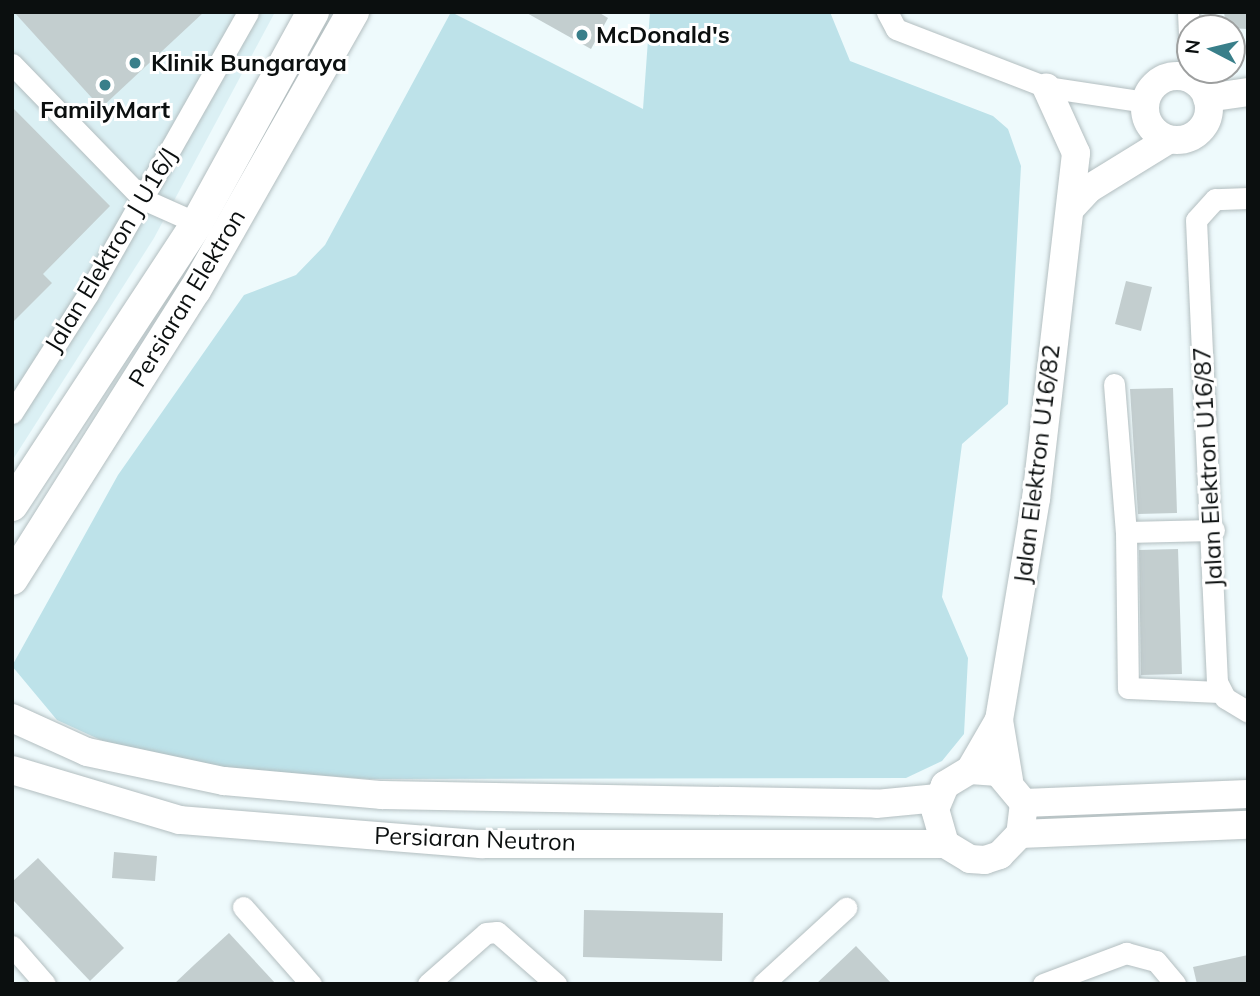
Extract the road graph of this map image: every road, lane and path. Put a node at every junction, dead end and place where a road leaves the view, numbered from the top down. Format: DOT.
graph roads {
  1 [pos="248,12"];
  2 [pos="313,12"];
  3 [pos="353,12"];
  4 [pos="887,12"];
  5 [pos="1188,12"];
  6 [pos="12,64"];
  7 [pos="1046,87"];
  8 [pos="1199,89"];
  9 [pos="1248,92"];
  10 [pos="1154,122"];
  11 [pos="1248,198"];
  12 [pos="143,199"];
  13 [pos="1072,207"];
  14 [pos="197,223"];
  15 [pos="1114,384"];
  16 [pos="15,401"];
  17 [pos="12,505"];
  18 [pos="1214,530"];
  19 [pos="1126,532"];
  20 [pos="12,579"];
  21 [pos="1220,692"];
  22 [pos="1248,712"];
  23 [pos="12,718"];
  24 [pos="999,720"];
  25 [pos="12,770"];
  26 [pos="970,770"];
  27 [pos="1016,791"];
  28 [pos="1248,794"];
  29 [pos="937,797"];
  30 [pos="1248,825"];
  31 [pos="1020,834"];
  32 [pos="945,844"];
  33 [pos="243,907"];
  34 [pos="845,908"];
  35 [pos="12,946"];
  36 [pos="45,984"];
  37 [pos="311,984"];
  38 [pos="428,984"];
  39 [pos="556,984"];
  40 [pos="762,984"];
  41 [pos="1044,984"];
  42 [pos="1175,984"];
  1 -- 12 [label="street, Jalan Elektron J U16/J"];
  2 -- 14 [label="main road, Persiaran Elektron"];
  3 -- 20 [label="main road, Persiaran Elektron"];
  4 -- 7 [label="street"];
  5 -- 8 [label="street"];
  6 -- 12 [label="street"];
  7 -- 10 [label="street"];
  7 -- 13 [label="street, Jalan Elektron U16/82"];
  8 -- 9 [label="street"];
  8 -- 10 [label="street"];
  8 -- 10 [label="street"];
  10 -- 13 [label="street"];
  11 -- 18 [label="street, Jalan Elektron U16/87"];
  12 -- 14 [label="street"];
  12 -- 16 [label="street, Jalan Elektron J U16/J"];
  13 -- 24 [label="street, Jalan Elektron U16/82"];
  14 -- 17 [label="main road, Persiaran Elektron"];
  15 -- 19 [label="street"];
  18 -- 19 [label="street"];
  18 -- 21 [label="street, Jalan Elektron U16/87"];
  19 -- 21 [label="street"];
  21 -- 22 [label="street"];
  23 -- 29 [label="street, Persiaran Neutron"];
  24 -- 26 [label="street"];
  24 -- 27 [label="street"];
  25 -- 32 [label="street, Persiaran Neutron"];
  26 -- 27 [label="street"];
  26 -- 29 [label="street"];
  27 -- 28 [label="street"];
  27 -- 31 [label="street"];
  29 -- 32 [label="street"];
  30 -- 31 [label="street"];
  31 -- 32 [label="street"];
  33 -- 37 [label="street"];
  34 -- 40 [label="street"];
  35 -- 36 [label="street"];
  38 -- 39 [label="street"];
  41 -- 42 [label="street"];
}
